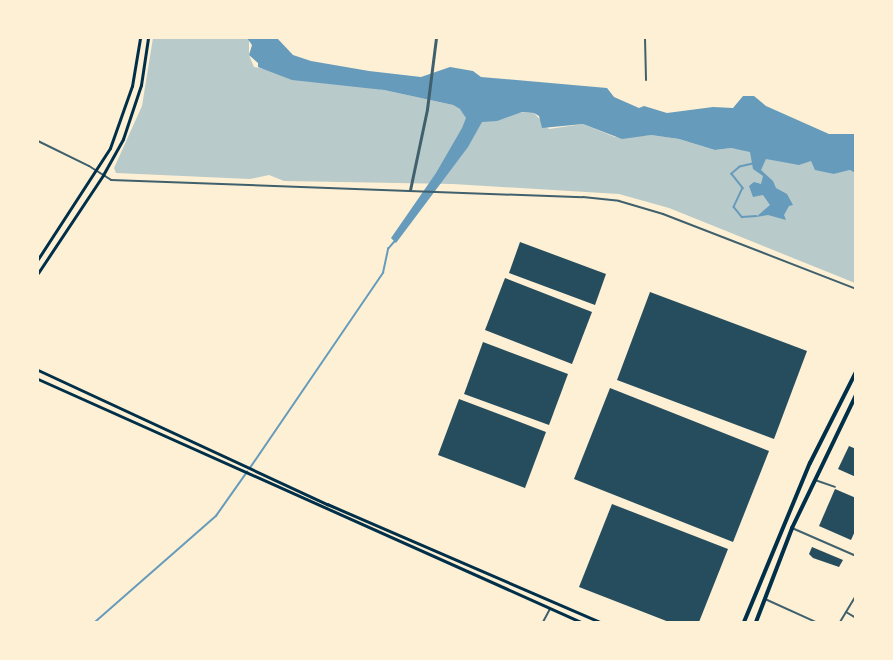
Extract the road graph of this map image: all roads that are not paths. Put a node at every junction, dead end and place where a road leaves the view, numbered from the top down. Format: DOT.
graph roads {
  1 [pos="140,38"];
  2 [pos="148,38"];
  3 [pos="436,38"];
  4 [pos="645,38"];
  5 [pos="646,80"];
  6 [pos="38,141"];
  7 [pos="95,170"];
  8 [pos="103,175"];
  9 [pos="410,190"];
  10 [pos="38,259"];
  11 [pos="38,273"];
  12 [pos="855,289"];
  13 [pos="38,370"];
  14 [pos="855,372"];
  15 [pos="38,379"];
  16 [pos="855,395"];
  17 [pos="814,479"];
  18 [pos="835,487"];
  19 [pos="792,528"];
  20 [pos="855,556"];
  21 [pos="855,595"];
  22 [pos="765,599"];
  23 [pos="550,609"];
  24 [pos="846,612"];
  25 [pos="855,618"];
  26 [pos="543,622"];
  27 [pos="581,622"];
  28 [pos="600,622"];
  29 [pos="744,622"];
  30 [pos="756,622"];
  31 [pos="816,622"];
  32 [pos="840,622"];
  1 -- 7 [label="main road"];
  2 -- 8 [label="main road"];
  3 -- 9 [label="street"];
  4 -- 5 [label="street"];
  6 -- 7 [label="street"];
  7 -- 8 [label="street"];
  7 -- 10 [label="main road"];
  8 -- 9 [label="street"];
  8 -- 11 [label="main road"];
  9 -- 12 [label="street"];
  13 -- 28 [label="main road"];
  14 -- 29 [label="main road"];
  15 -- 23 [label="main road"];
  16 -- 17 [label="main road"];
  17 -- 18 [label="street"];
  17 -- 19 [label="main road"];
  19 -- 20 [label="street"];
  19 -- 22 [label="main road"];
  21 -- 24 [label="street"];
  22 -- 30 [label="main road"];
  22 -- 31 [label="street"];
  23 -- 26 [label="street"];
  23 -- 27 [label="main road"];
  24 -- 25 [label="street"];
  24 -- 32 [label="street"];
}
